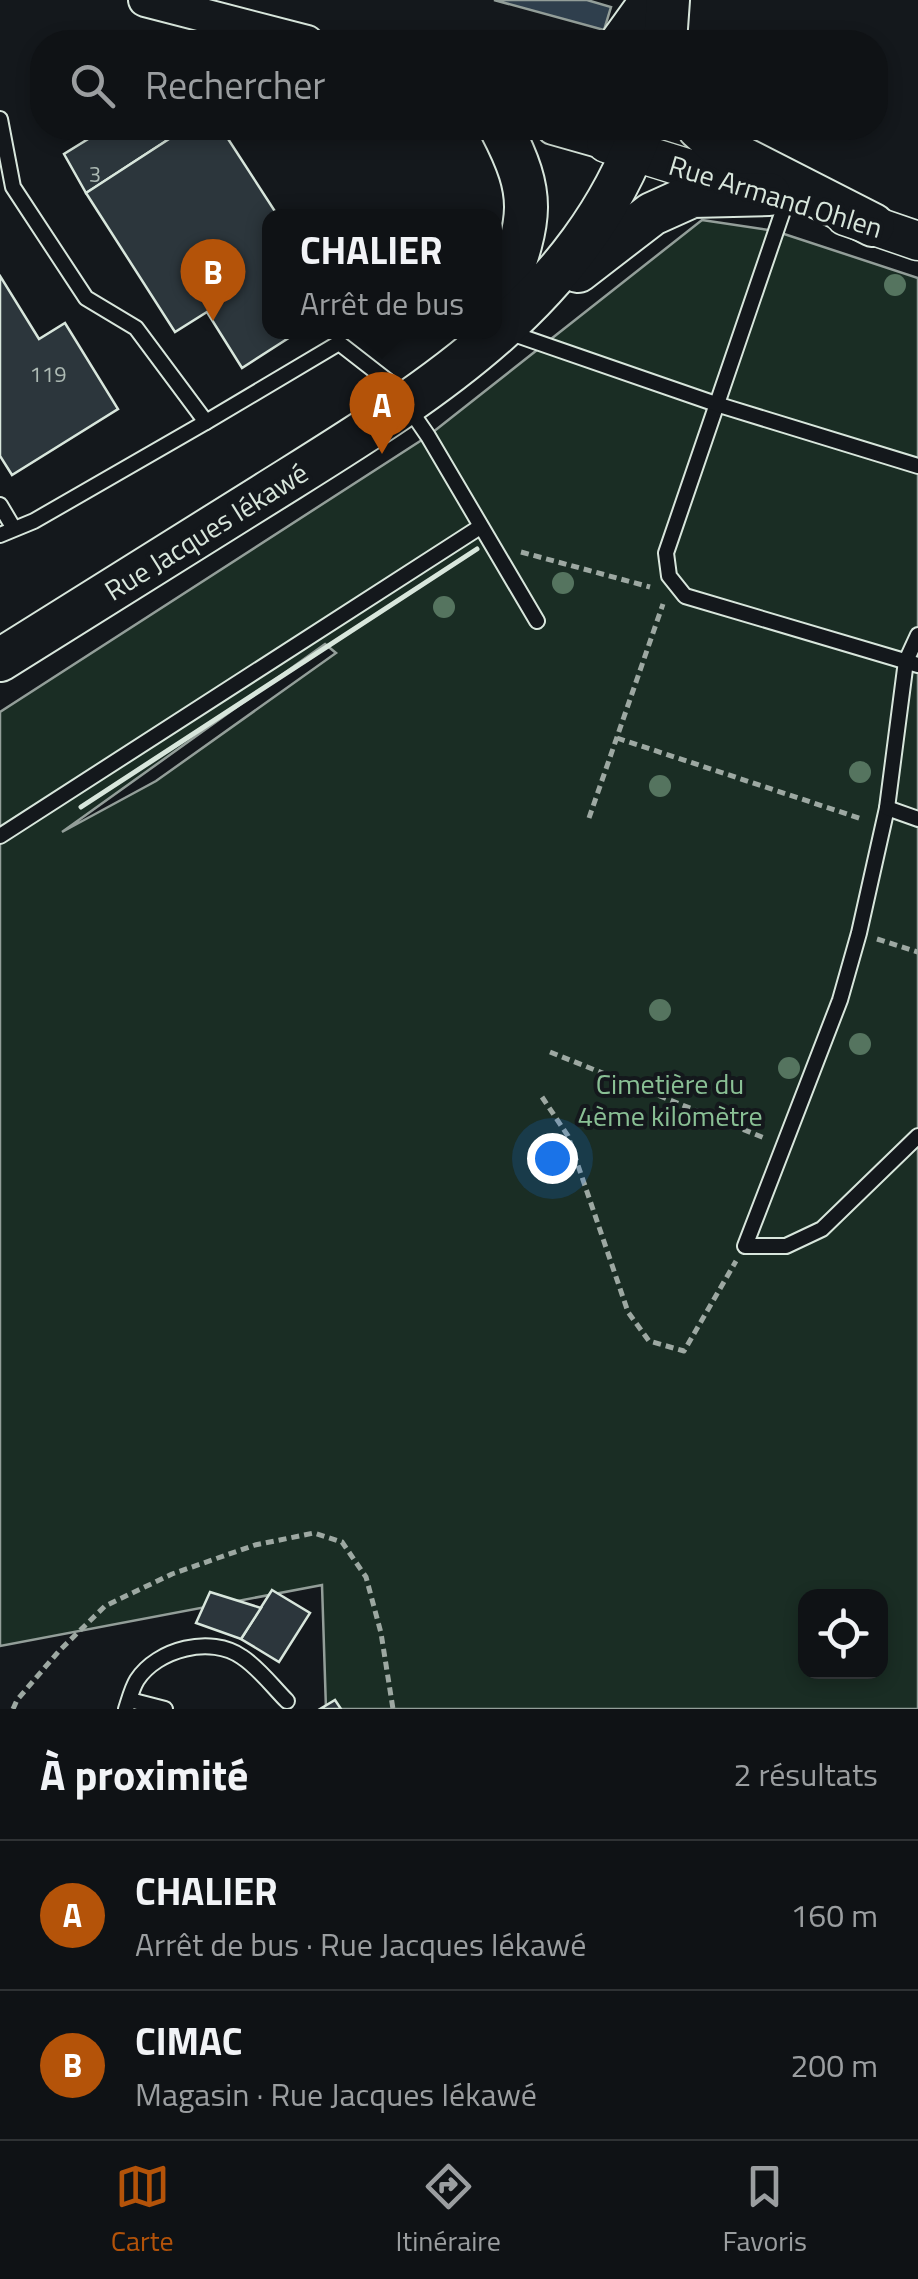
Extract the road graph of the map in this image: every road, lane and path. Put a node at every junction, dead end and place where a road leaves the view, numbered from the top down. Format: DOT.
graph roads {
  1 [pos="145,0"];
  2 [pos="652,11"];
  3 [pos="261,30"];
  4 [pos="634,30"];
  5 [pos="0,119"];
  6 [pos="507,140"];
  7 [pos="622,140"];
  8 [pos="631,140"];
  9 [pos="712,140"];
  10 [pos="778,196"];
  11 [pos="873,225"];
  12 [pos="918,241"];
  13 [pos="502,287"];
  14 [pos="502,306"];
  15 [pos="502,306"];
  16 [pos="502,317"];
  17 [pos="462,339"];
  18 [pos="400,396"];
  19 [pos="716,404"];
  20 [pos="206,422"];
  21 [pos="918,466"];
  22 [pos="0,506"];
  23 [pos="480,527"];
  24 [pos="7,531"];
  25 [pos="489,544"];
  26 [pos="536,622"];
  27 [pos="918,635"];
  28 [pos="0,660"];
  29 [pos="912,663"];
  30 [pos="617,738"];
  31 [pos="887,808"];
  32 [pos="588,818"];
  33 [pos="918,819"];
  34 [pos="884,826"];
  35 [pos="0,836"];
  36 [pos="860,933"];
  37 [pos="918,952"];
  38 [pos="550,1052"];
  39 [pos="542,1097"];
  40 [pos="918,1136"];
  41 [pos="784,1146"];
  42 [pos="745,1246"];
  43 [pos="287,1702"];
  44 [pos="128,1704"];
  45 [pos="13,1709"];
  46 [pos="165,1709"];
  47 [pos="393,1709"];
  1 -- 3 [label="street"];
  2 -- 4 [label="main road"];
  5 -- 20 [label="lane"];
  6 -- 13 [label="main road"];
  7 -- 14 [label="main road, Rue Jacques Iékawé"];
  8 -- 10 [label="main road, Rue Armand Ohlen"];
  9 -- 11 [label="main road"];
  10 -- 11 [label="main road, Rue Armand Ohlen"];
  10 -- 15 [label="main road"];
  10 -- 19 [label="lane"];
  11 -- 12 [label="main road, Rue Armand Ohlen"];
  16 -- 19 [label="lane"];
  17 -- 18 [label="main road, Rue Jacques Iékawé"];
  18 -- 20 [label="lane"];
  18 -- 23 [label="lane"];
  18 -- 28 [label="main road, Rue Jacques Iékawé"];
  19 -- 21 [label="lane"];
  19 -- 29 [label="lane"];
  20 -- 24 [label="lane"];
  22 -- 24 [label="lane"];
  23 -- 25 [label="lane"];
  23 -- 35 [label="lane"];
  25 -- 26 [label="lane"];
  25 -- 30 [label="path"];
  27 -- 29 [label="lane"];
  29 -- 31 [label="lane"];
  30 -- 32 [label="path"];
  30 -- 34 [label="path"];
  31 -- 33 [label="lane"];
  31 -- 34 [label="lane"];
  34 -- 36 [label="lane"];
  36 -- 37 [label="path"];
  36 -- 41 [label="lane"];
  38 -- 41 [label="path"];
  39 -- 42 [label="path"];
  40 -- 42 [label="lane"];
  41 -- 42 [label="lane"];
  43 -- 44 [label="lane"];
  44 -- 46 [label="lane"];
  45 -- 47 [label="path"];
}
